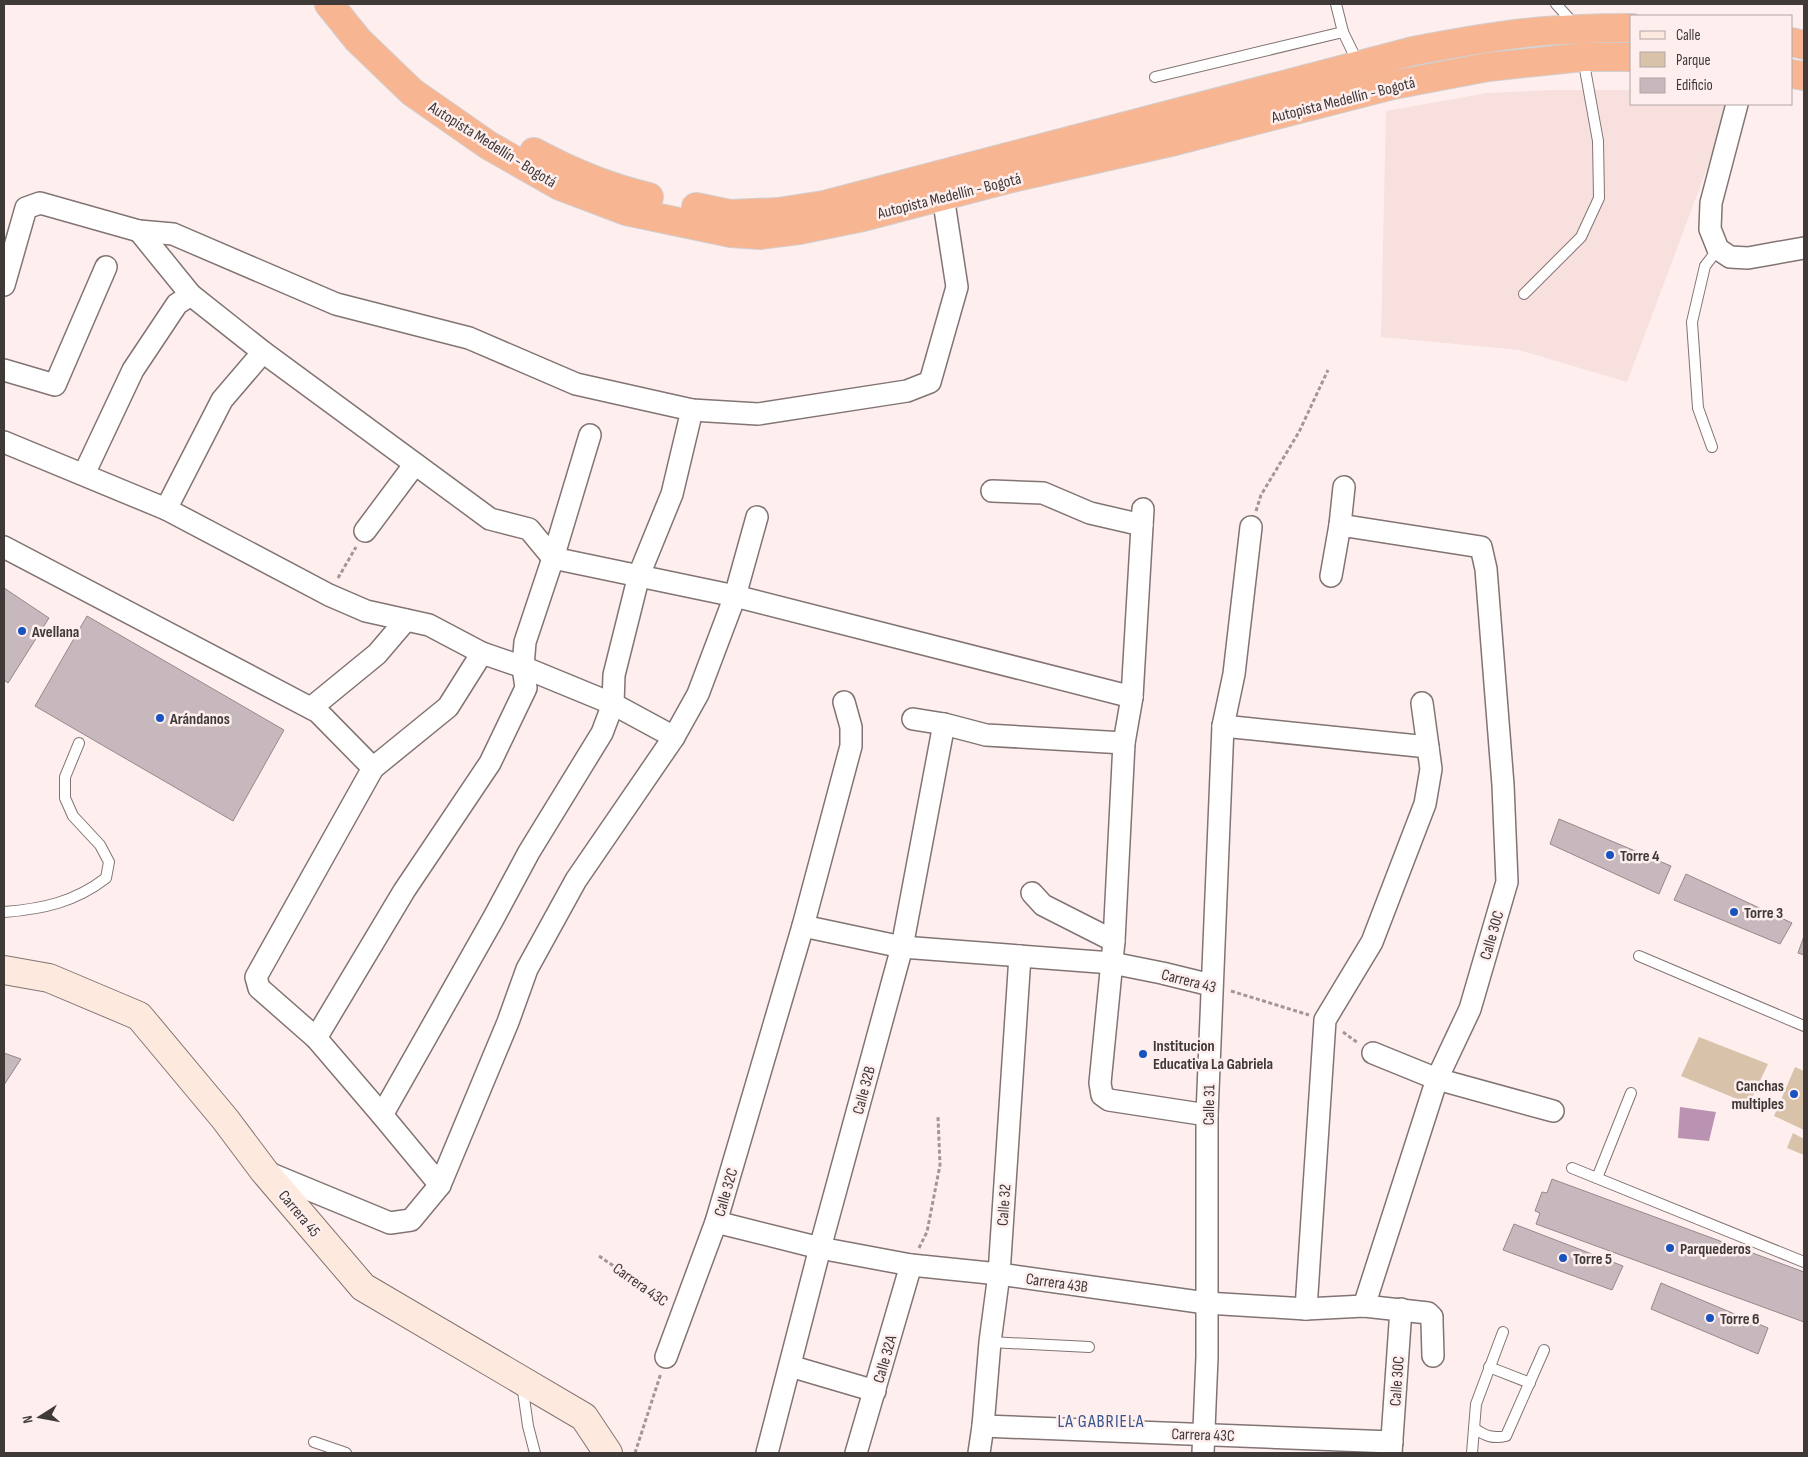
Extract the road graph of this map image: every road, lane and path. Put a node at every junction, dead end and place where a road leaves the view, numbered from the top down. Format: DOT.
graph roads {
  1 [pos="329,4"];
  2 [pos="351,4"];
  3 [pos="1336,4"];
  4 [pos="1556,4"];
  5 [pos="1578,28"];
  6 [pos="1630,28"];
  7 [pos="1342,32"];
  8 [pos="1630,57"];
  9 [pos="1583,58"];
  10 [pos="1359,65"];
  11 [pos="1155,77"];
  12 [pos="1737,105"];
  13 [pos="943,196"];
  14 [pos="139,231"];
  15 [pos="1804,248"];
  16 [pos="1718,249"];
  17 [pos="106,267"];
  18 [pos="4,285"];
  19 [pos="1524,294"];
  20 [pos="191,295"];
  21 [pos="264,352"];
  22 [pos="4,370"];
  23 [pos="1328,370"];
  24 [pos="692,410"];
  25 [pos="590,435"];
  26 [pos="4,442"];
  27 [pos="1712,447"];
  28 [pos="415,464"];
  29 [pos="84,474"];
  30 [pos="1344,487"];
  31 [pos="992,490"];
  32 [pos="166,509"];
  33 [pos="757,517"];
  34 [pos="1340,526"];
  35 [pos="1250,527"];
  36 [pos="365,531"];
  37 [pos="4,547"];
  38 [pos="553,558"];
  39 [pos="638,576"];
  40 [pos="1331,576"];
  41 [pos="329,595"];
  42 [pos="734,596"];
  43 [pos="406,620"];
  44 [pos="482,653"];
  45 [pos="523,667"];
  46 [pos="1132,697"];
  47 [pos="844,702"];
  48 [pos="1422,703"];
  49 [pos="613,704"];
  50 [pos="311,708"];
  51 [pos="913,719"];
  52 [pos="944,724"];
  53 [pos="1223,726"];
  54 [pos="674,737"];
  55 [pos="79,742"];
  56 [pos="1124,743"];
  57 [pos="1428,747"];
  58 [pos="373,768"];
  59 [pos="1032,893"];
  60 [pos="4,912"];
  61 [pos="803,926"];
  62 [pos="1114,942"];
  63 [pos="902,947"];
  64 [pos="1020,956"];
  65 [pos="1639,956"];
  66 [pos="1112,964"];
  67 [pos="4,970"];
  68 [pos="1211,985"];
  69 [pos="1325,1020"];
  70 [pos="1804,1026"];
  71 [pos="316,1038"];
  72 [pos="1373,1053"];
  73 [pos="1437,1079"];
  74 [pos="1630,1093"];
  75 [pos="1554,1111"];
  76 [pos="382,1115"];
  77 [pos="1207,1115"];
  78 [pos="938,1116"];
  79 [pos="1572,1168"];
  80 [pos="264,1171"];
  81 [pos="1597,1178"];
  82 [pos="440,1185"];
  83 [pos="716,1222"];
  84 [pos="820,1248"];
  85 [pos="599,1256"];
  86 [pos="1804,1262"];
  87 [pos="911,1265"];
  88 [pos="999,1274"];
  89 [pos="1206,1303"];
  90 [pos="1364,1306"];
  91 [pos="1306,1309"];
  92 [pos="1401,1309"];
  93 [pos="683,1313"];
  94 [pos="1503,1332"];
  95 [pos="990,1342"];
  96 [pos="1089,1347"];
  97 [pos="1544,1350"];
  98 [pos="1433,1356"];
  99 [pos="666,1357"];
  100 [pos="790,1366"];
  101 [pos="1489,1367"];
  102 [pos="522,1381"];
  103 [pos="1530,1383"];
  104 [pos="875,1391"];
  105 [pos="983,1426"];
  106 [pos="1474,1428"];
  107 [pos="314,1442"];
  108 [pos="1203,1444"];
  109 [pos="1392,1447"];
  110 [pos="346,1453"];
  111 [pos="535,1453"];
  112 [pos="608,1453"];
  113 [pos="635,1453"];
  114 [pos="767,1453"];
  115 [pos="856,1453"];
  116 [pos="979,1453"];
  117 [pos="1472,1453"];
  1 -- 13 [label="highway, Autopista Medellín - Bogotá"];
  2 -- 10 [label="highway, Autopista Medellín - Bogotá"];
  3 -- 7 [label="lane"];
  4 -- 5 [label="lane"];
  5 -- 6 [label="highway, Autopista Medellín - Bogotá"];
  5 -- 10 [label="highway, Autopista Medellín - Bogotá"];
  7 -- 10 [label="lane"];
  7 -- 11 [label="lane"];
  8 -- 9 [label="highway, Autopista Medellín - Bogotá"];
  9 -- 13 [label="highway, Autopista Medellín - Bogotá"];
  9 -- 19 [label="lane"];
  12 -- 16 [label="street"];
  13 -- 24 [label="street"];
  14 -- 18 [label="street"];
  14 -- 20 [label="street"];
  14 -- 24 [label="street"];
  15 -- 16 [label="street"];
  16 -- 27 [label="lane"];
  17 -- 22 [label="street"];
  20 -- 21 [label="street"];
  20 -- 29 [label="street"];
  21 -- 28 [label="street"];
  21 -- 32 [label="street"];
  23 -- 35 [label="path"];
  24 -- 39 [label="street"];
  25 -- 38 [label="street"];
  26 -- 29 [label="street"];
  28 -- 36 [label="street"];
  28 -- 38 [label="street"];
  29 -- 32 [label="street"];
  30 -- 34 [label="street"];
  31 -- 46 [label="street"];
  32 -- 41 [label="street"];
  33 -- 42 [label="street"];
  34 -- 40 [label="street"];
  34 -- 73 [label="street, Calle 30C"];
  35 -- 53 [label="street, Calle 31"];
  36 -- 41 [label="path"];
  37 -- 50 [label="street"];
  38 -- 39 [label="street"];
  38 -- 45 [label="street"];
  39 -- 42 [label="street"];
  39 -- 49 [label="street"];
  41 -- 43 [label="street"];
  42 -- 46 [label="street"];
  42 -- 54 [label="street"];
  43 -- 44 [label="street"];
  43 -- 50 [label="street"];
  44 -- 45 [label="street"];
  44 -- 58 [label="street"];
  45 -- 49 [label="street"];
  45 -- 71 [label="street"];
  46 -- 56 [label="street"];
  47 -- 61 [label="street, Calle 32C"];
  48 -- 57 [label="street"];
  49 -- 54 [label="street"];
  49 -- 76 [label="street"];
  50 -- 58 [label="street"];
  51 -- 52 [label="street"];
  52 -- 56 [label="street"];
  52 -- 63 [label="street, Calle 32B"];
  53 -- 57 [label="street"];
  53 -- 68 [label="street, Calle 31"];
  54 -- 82 [label="street"];
  55 -- 60 [label="lane"];
  56 -- 62 [label="street"];
  57 -- 69 [label="street"];
  58 -- 71 [label="street"];
  59 -- 62 [label="street"];
  61 -- 63 [label="street, Carrera 43"];
  61 -- 83 [label="street, Calle 32C"];
  62 -- 66 [label="street"];
  63 -- 64 [label="street, Carrera 43"];
  63 -- 84 [label="street, Calle 32B"];
  64 -- 66 [label="street, Carrera 43"];
  64 -- 88 [label="street, Calle 32"];
  65 -- 70 [label="lane"];
  66 -- 68 [label="street, Carrera 43"];
  66 -- 77 [label="street"];
  67 -- 80 [label="main road, Carrera 45"];
  68 -- 69 [label="path, Carrera 43"];
  68 -- 77 [label="street, Calle 31"];
  69 -- 72 [label="path, Carrera 43"];
  69 -- 91 [label="street"];
  71 -- 76 [label="street"];
  72 -- 73 [label="street"];
  73 -- 75 [label="street"];
  73 -- 90 [label="street, Calle 30C"];
  74 -- 81 [label="lane"];
  76 -- 82 [label="street"];
  77 -- 89 [label="street, Calle 31"];
  78 -- 87 [label="path"];
  79 -- 81 [label="lane"];
  80 -- 82 [label="street"];
  80 -- 102 [label="main road, Carrera 45"];
  81 -- 86 [label="lane"];
  83 -- 84 [label="street, Carrera 43B"];
  83 -- 93 [label="street, Calle 32C"];
  84 -- 87 [label="street, Carrera 43B"];
  84 -- 100 [label="street, Calle 32B"];
  85 -- 93 [label="path, Carrera 43C"];
  87 -- 88 [label="street, Carrera 43B"];
  87 -- 104 [label="street, Calle 32A"];
  88 -- 89 [label="street, Carrera 43B"];
  88 -- 95 [label="street, Calle 32"];
  89 -- 91 [label="street, Carrera 43B"];
  89 -- 108 [label="street, Calle 31"];
  90 -- 91 [label="street, Carrera 43B"];
  90 -- 92 [label="street, Carrera 43B"];
  92 -- 98 [label="street, Carrera 43B"];
  92 -- 109 [label="street, Calle 30C"];
  93 -- 99 [label="street, Calle 32C"];
  94 -- 101 [label="lane"];
  95 -- 96 [label="lane"];
  95 -- 105 [label="street, Calle 32"];
  97 -- 103 [label="lane"];
  99 -- 113 [label="path"];
  100 -- 104 [label="street"];
  100 -- 114 [label="street, Calle 32B"];
  101 -- 103 [label="lane"];
  101 -- 106 [label="lane"];
  102 -- 111 [label="lane"];
  102 -- 112 [label="main road, Carrera 45"];
  103 -- 106 [label="lane"];
  104 -- 115 [label="street, Calle 32A"];
  105 -- 108 [label="street, Carrera 43C"];
  105 -- 116 [label="street, Calle 32"];
  106 -- 117 [label="lane"];
  107 -- 110 [label="lane"];
  108 -- 109 [label="street, Carrera 43C"];
}
